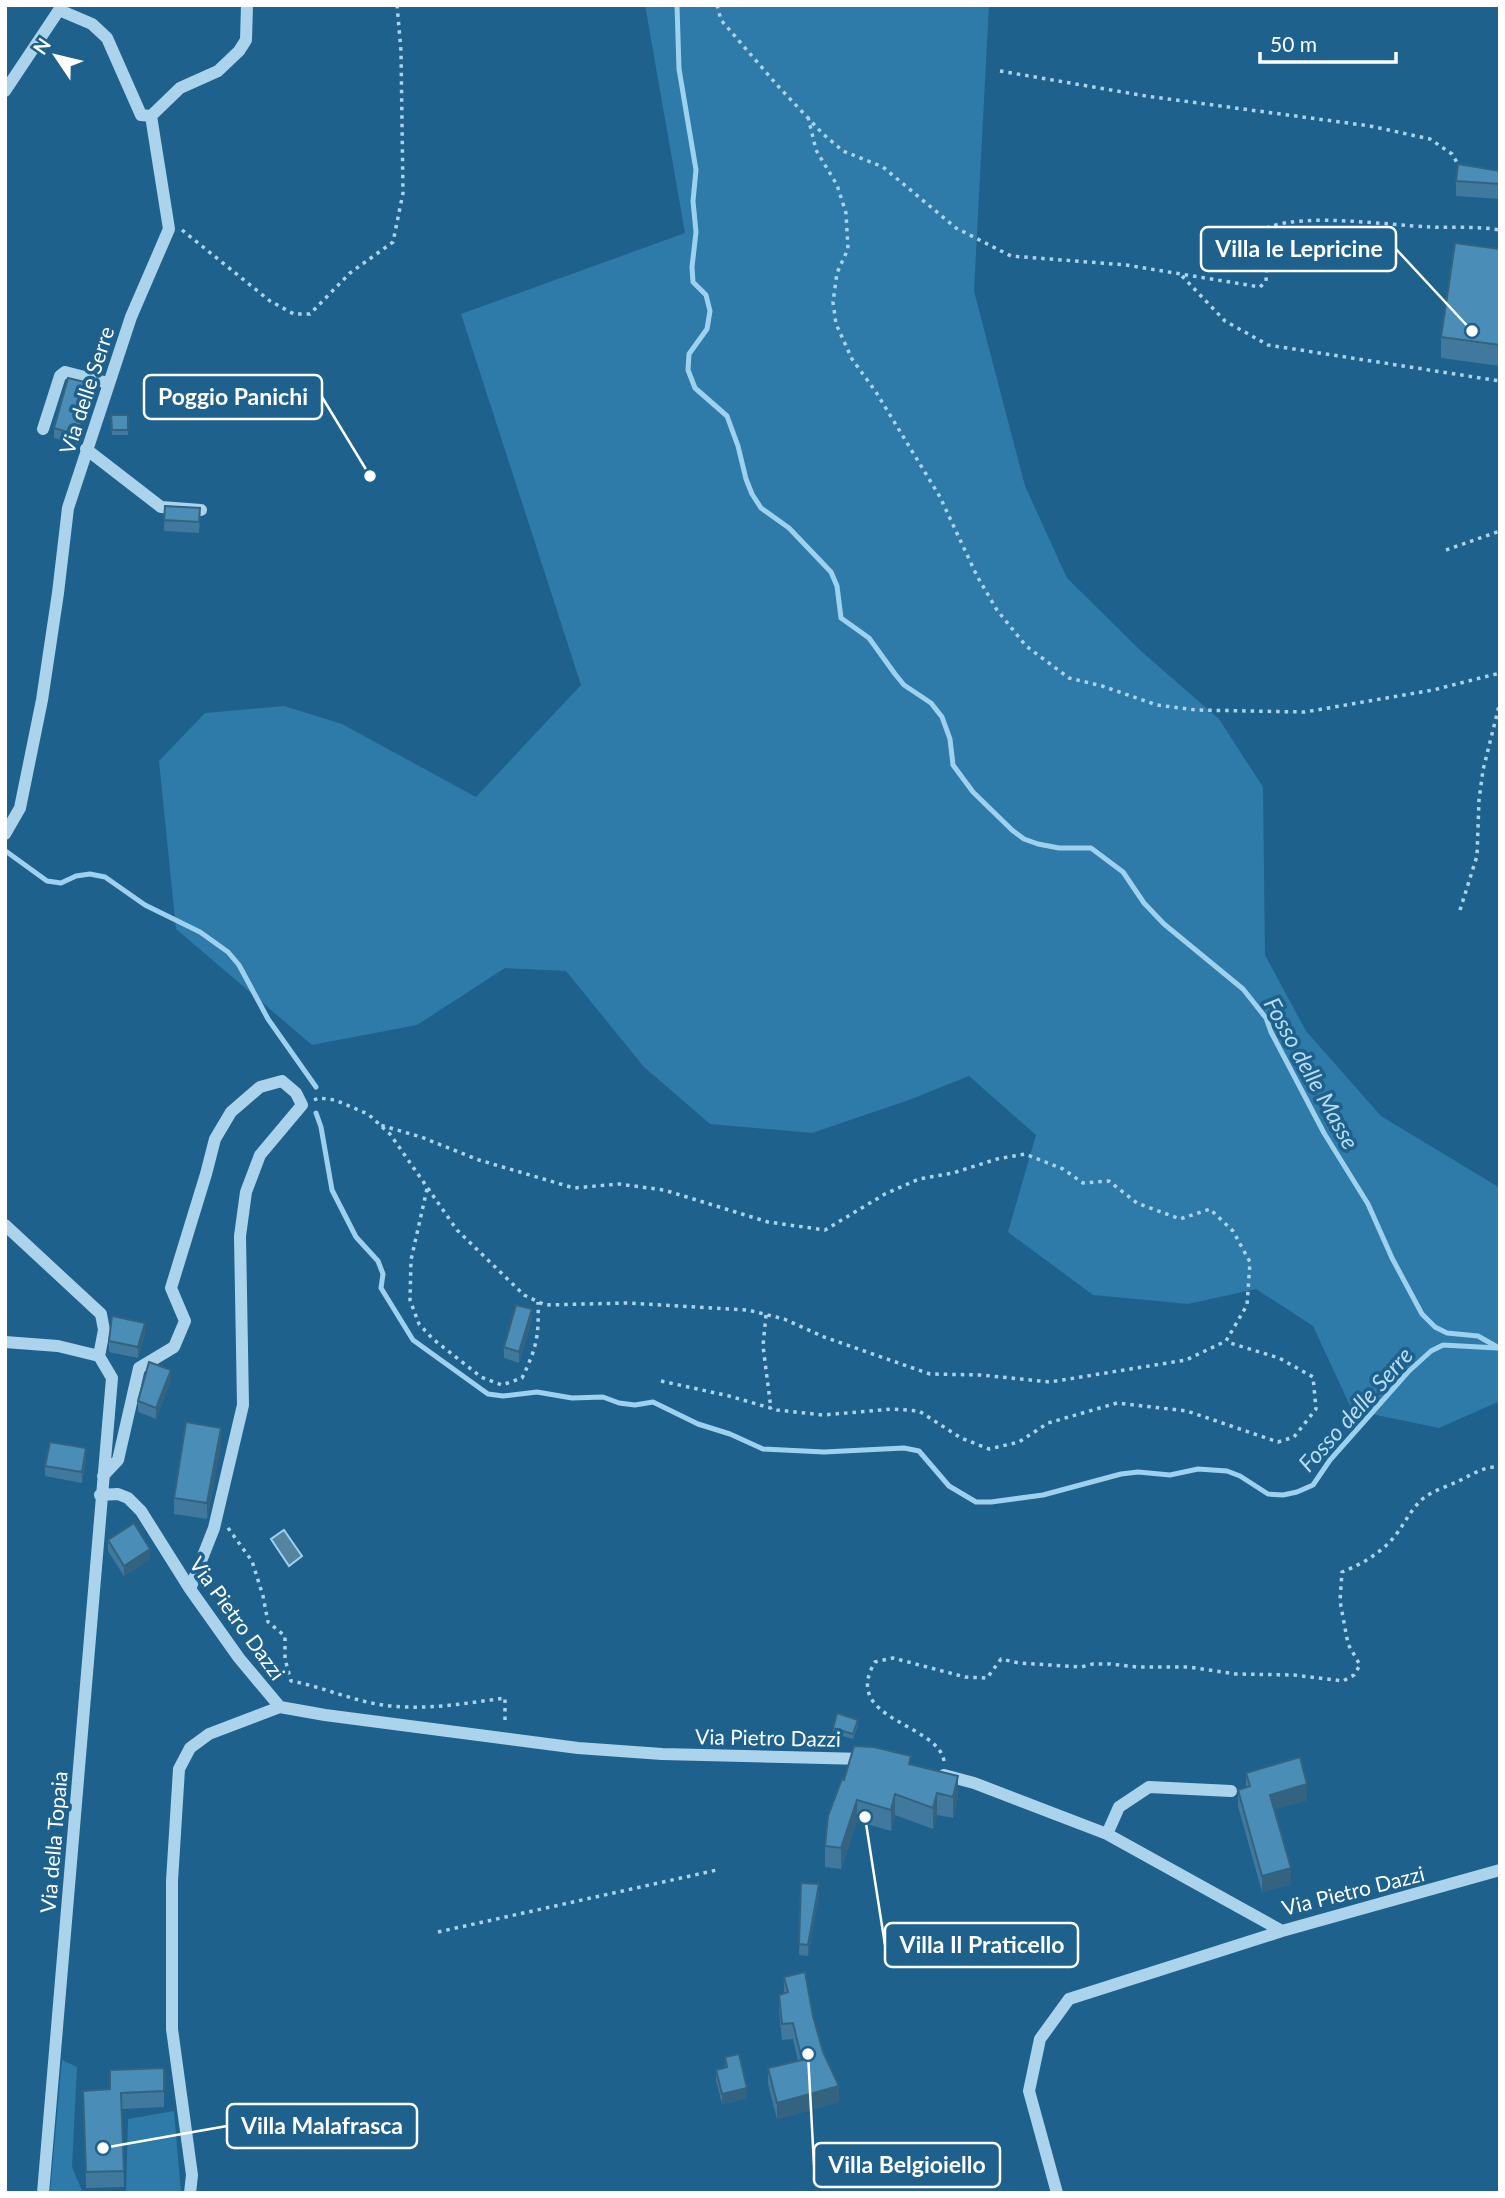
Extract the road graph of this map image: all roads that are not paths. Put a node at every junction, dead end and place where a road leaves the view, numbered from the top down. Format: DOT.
graph roads {
  1 [pos="247,5"];
  2 [pos="5,90"];
  3 [pos="151,116"];
  4 [pos="108,383"];
  5 [pos="43,429"];
  6 [pos="86,449"];
  7 [pos="201,510"];
  8 [pos="5,834"];
  9 [pos="5,1225"];
  10 [pos="5,1342"];
  11 [pos="99,1356"];
  12 [pos="103,1476"];
  13 [pos="100,1495"];
  14 [pos="190,1589"];
  15 [pos="280,1707"];
  16 [pos="875,1759"];
  17 [pos="941,1775"];
  18 [pos="1231,1791"];
  19 [pos="1107,1834"];
  20 [pos="1500,1870"];
  21 [pos="1282,1931"];
  22 [pos="43,2193"];
  23 [pos="190,2193"];
  24 [pos="1057,2193"];
  1 -- 3 [label="street"];
  2 -- 3 [label="street"];
  3 -- 4 [label="street, Via delle Serre"];
  4 -- 5 [label="street"];
  4 -- 6 [label="street, Via delle Serre"];
  6 -- 7 [label="street"];
  6 -- 8 [label="street, Via delle Serre"];
  9 -- 11 [label="street"];
  10 -- 11 [label="street"];
  11 -- 12 [label="street, Via della Topaia"];
  12 -- 13 [label="street, Via della Topaia"];
  12 -- 14 [label="street"];
  13 -- 14 [label="street, Via Pietro Dazzi"];
  13 -- 22 [label="street, Via della Topaia"];
  14 -- 15 [label="street, Via Pietro Dazzi"];
  15 -- 16 [label="street, Via Pietro Dazzi"];
  15 -- 23 [label="street"];
  17 -- 19 [label="street, Via Pietro Dazzi"];
  18 -- 19 [label="street"];
  19 -- 21 [label="street, Via Pietro Dazzi"];
  20 -- 21 [label="street, Via Pietro Dazzi"];
  21 -- 24 [label="street"];
}
